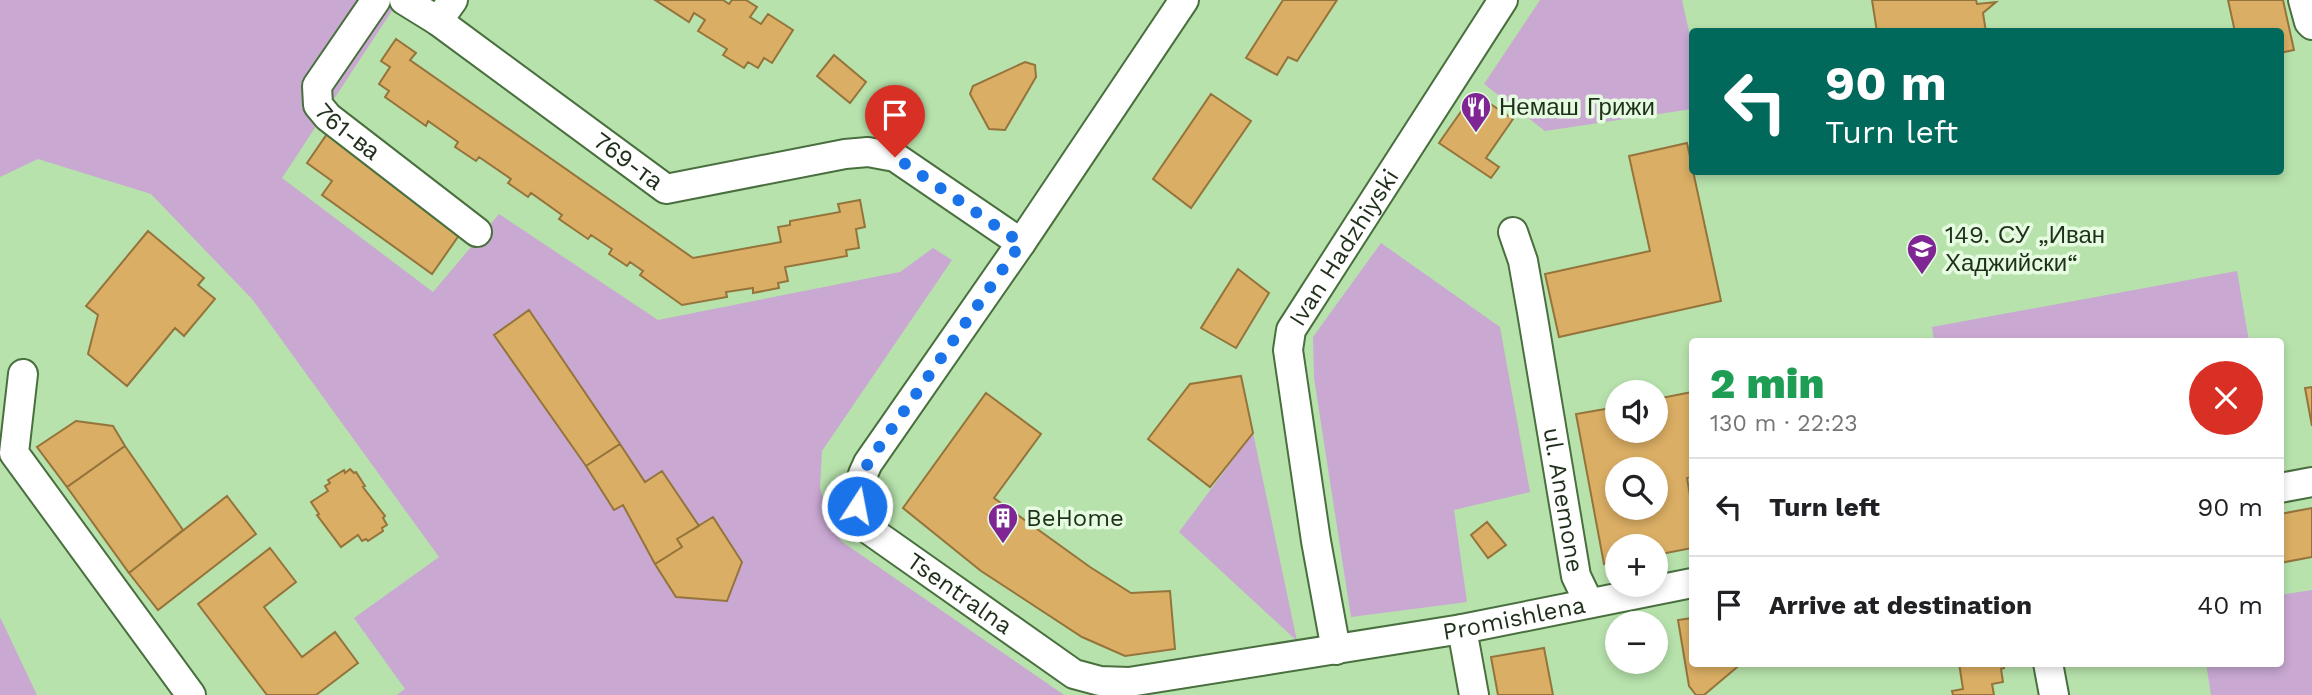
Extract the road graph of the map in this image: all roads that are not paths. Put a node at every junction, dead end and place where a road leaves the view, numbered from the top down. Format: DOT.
graph roads {
  1 [pos="376,0"];
  2 [pos="404,0"];
  3 [pos="1184,0"];
  4 [pos="1503,0"];
  5 [pos="2303,0"];
  6 [pos="446,10"];
  7 [pos="2312,25"];
  8 [pos="477,232"];
  9 [pos="1513,232"];
  10 [pos="1021,243"];
  11 [pos="23,374"];
  12 [pos="7,460"];
  13 [pos="2312,482"];
  14 [pos="2284,487"];
  15 [pos="1689,584"];
  16 [pos="1589,603"];
  17 [pos="1462,629"];
  18 [pos="1336,650"];
  19 [pos="2049,667"];
  20 [pos="191,695"];
  21 [pos="1474,695"];
  22 [pos="2054,695"];
  1 -- 8 [label="street, 761-ва"];
  2 -- 6 [label="street"];
  3 -- 10 [label="street, Tsentralna"];
  4 -- 18 [label="street, Ivan Hadzhiyski"];
  5 -- 7 [label="street"];
  6 -- 10 [label="street, 769-та"];
  9 -- 16 [label="street, ul. Anemone"];
  10 -- 18 [label="street, Tsentralna"];
  11 -- 12 [label="street"];
  12 -- 20 [label="street"];
  13 -- 14 [label="street"];
  15 -- 16 [label="street, Promishlena"];
  16 -- 17 [label="street, Promishlena"];
  17 -- 18 [label="street, Promishlena"];
  17 -- 21 [label="street"];
  19 -- 22 [label="street"];
}
